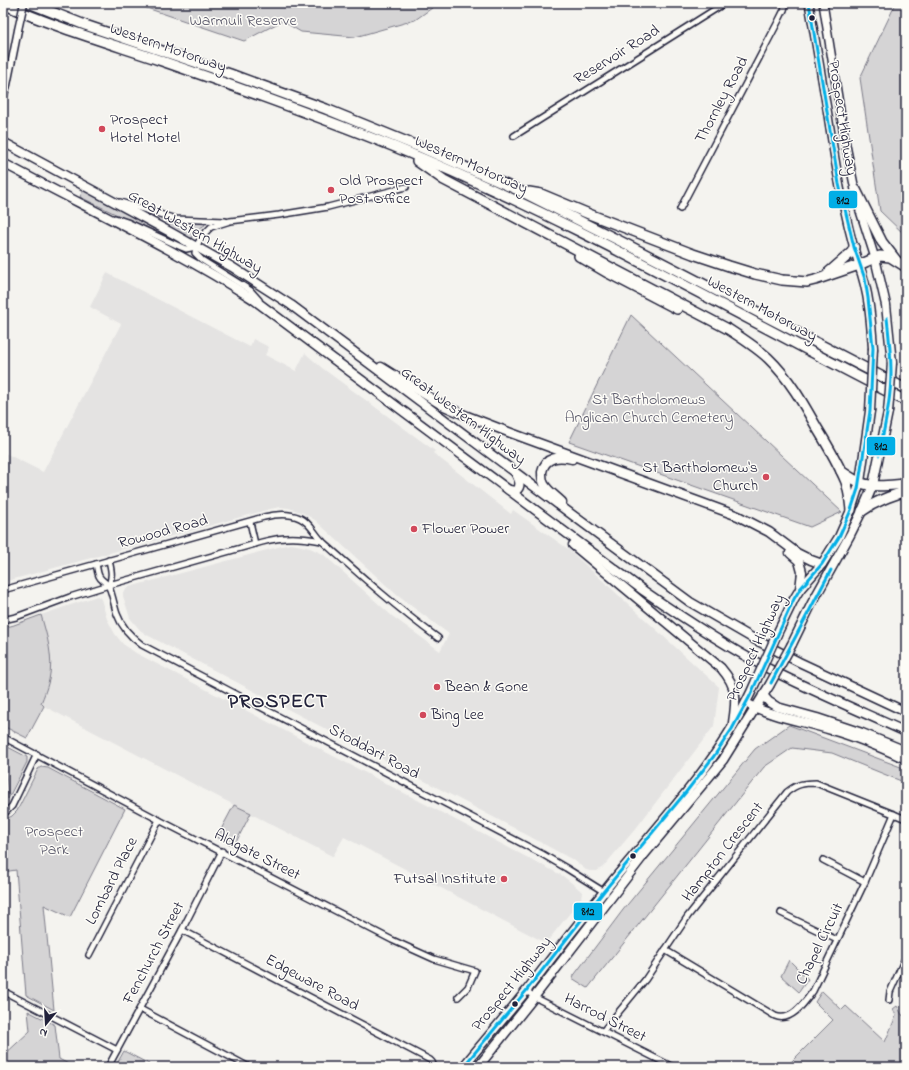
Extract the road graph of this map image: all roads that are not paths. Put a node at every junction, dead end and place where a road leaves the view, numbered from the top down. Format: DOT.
graph roads {
  1 [pos="24,3"];
  2 [pos="29,3"];
  3 [pos="725,3"];
  4 [pos="786,3"];
  5 [pos="809,3"];
  6 [pos="823,3"];
  7 [pos="3,4"];
  8 [pos="3,98"];
  9 [pos="514,136"];
  10 [pos="3,142"];
  11 [pos="396,148"];
  12 [pos="3,163"];
  13 [pos="406,187"];
  14 [pos="856,190"];
  15 [pos="520,191"];
  16 [pos="109,199"];
  17 [pos="680,209"];
  18 [pos="92,210"];
  19 [pos="230,221"];
  20 [pos="196,247"];
  21 [pos="854,247"];
  22 [pos="875,258"];
  23 [pos="896,260"];
  24 [pos="859,264"];
  25 [pos="906,267"];
  26 [pos="824,277"];
  27 [pos="266,309"];
  28 [pos="338,340"];
  29 [pos="906,389"];
  30 [pos="906,401"];
  31 [pos="840,470"];
  32 [pos="516,473"];
  33 [pos="860,482"];
  34 [pos="906,484"];
  35 [pos="873,485"];
  36 [pos="509,490"];
  37 [pos="906,491"];
  38 [pos="851,510"];
  39 [pos="862,511"];
  40 [pos="540,514"];
  41 [pos="250,522"];
  42 [pos="601,536"];
  43 [pos="322,541"];
  44 [pos="255,544"];
  45 [pos="109,560"];
  46 [pos="96,564"];
  47 [pos="822,564"];
  48 [pos="109,585"];
  49 [pos="800,589"];
  50 [pos="3,590"];
  51 [pos="3,620"];
  52 [pos="438,638"];
  53 [pos="764,695"];
  54 [pos="746,703"];
  55 [pos="755,708"];
  56 [pos="906,712"];
  57 [pos="732,729"];
  58 [pos="906,732"];
  59 [pos="3,737"];
  60 [pos="906,751"];
  61 [pos="37,754"];
  62 [pos="906,759"];
  63 [pos="3,813"];
  64 [pos="894,814"];
  65 [pos="906,819"];
  66 [pos="159,820"];
  67 [pos="222,851"];
  68 [pos="823,860"];
  69 [pos="865,882"];
  70 [pos="604,891"];
  71 [pos="612,897"];
  72 [pos="781,913"];
  73 [pos="182,930"];
  74 [pos="837,940"];
  75 [pos="665,950"];
  76 [pos="89,955"];
  77 [pos="906,956"];
  78 [pos="526,991"];
  79 [pos="4,992"];
  80 [pos="535,996"];
  81 [pos="458,997"];
  82 [pos="3,998"];
  83 [pos="889,1000"];
  84 [pos="140,1009"];
  85 [pos="603,1031"];
  86 [pos="117,1050"];
  87 [pos="108,1067"];
  88 [pos="249,1067"];
  89 [pos="434,1067"];
  90 [pos="463,1067"];
  91 [pos="478,1067"];
  92 [pos="673,1067"];
  1 -- 8 [label="street, bridge"];
  2 -- 15 [label="highway, Western Motorway"];
  3 -- 9 [label="street, Reservoir Road"];
  4 -- 17 [label="street, Thornley Road"];
  5 -- 21 [label="main road, Prospect Highway"];
  6 -- 14 [label="main road, Prospect Highway"];
  7 -- 11 [label="highway, Western Motorway"];
  10 -- 16 [label="main road, Great Western Highway"];
  11 -- 30 [label="highway, Western Motorway"];
  11 -- 31 [label="highway"];
  12 -- 18 [label="main road, Great Western Highway"];
  13 -- 19 [label="street"];
  14 -- 22 [label="main road, Prospect Highway"];
  14 -- 23 [label="highway"];
  15 -- 26 [label="highway"];
  15 -- 29 [label="highway, Western Motorway"];
  16 -- 19 [label="street"];
  16 -- 20 [label="main road, Great Western Highway"];
  18 -- 20 [label="street"];
  18 -- 27 [label="main road, Great Western Highway"];
  19 -- 20 [label="street"];
  20 -- 27 [label="street"];
  20 -- 28 [label="main road, Great Western Highway"];
  21 -- 24 [label="main road, Prospect Highway"];
  21 -- 26 [label="highway"];
  22 -- 23 [label="highway"];
  22 -- 24 [label="highway"];
  22 -- 35 [label="main road, Prospect Highway, bridge"];
  23 -- 25 [label="highway"];
  24 -- 26 [label="highway"];
  24 -- 33 [label="main road, Prospect Highway, bridge"];
  27 -- 36 [label="main road, Great Western Highway"];
  28 -- 32 [label="main road, Great Western Highway"];
  28 -- 47 [label="main road"];
  31 -- 33 [label="highway"];
  31 -- 38 [label="highway"];
  32 -- 36 [label="main road"];
  32 -- 42 [label="main road, Great Western Highway"];
  33 -- 35 [label="highway"];
  33 -- 38 [label="main road, Prospect Highway"];
  34 -- 35 [label="highway"];
  35 -- 39 [label="main road, Prospect Highway"];
  36 -- 40 [label="main road, Great Western Highway"];
  37 -- 39 [label="highway"];
  38 -- 47 [label="main road, Prospect Highway"];
  39 -- 53 [label="main road, Prospect Highway, bridge"];
  40 -- 57 [label="main road"];
  40 -- 58 [label="main road, Great Western Highway"];
  41 -- 43 [label="street, Rowood Road"];
  41 -- 44 [label="street"];
  41 -- 45 [label="street, Rowood Road"];
  42 -- 49 [label="main road"];
  42 -- 56 [label="main road, Great Western Highway"];
  43 -- 44 [label="street"];
  43 -- 52 [label="street, Rowood Road"];
  44 -- 48 [label="street"];
  45 -- 46 [label="street, Rowood Road"];
  45 -- 48 [label="street, Stoddart Road"];
  46 -- 48 [label="street, Stoddart Road"];
  46 -- 50 [label="street, Rowood Road"];
  47 -- 49 [label="main road, Prospect Highway"];
  48 -- 51 [label="street"];
  48 -- 70 [label="street, Stoddart Road"];
  49 -- 54 [label="main road, Prospect Highway, bridge"];
  53 -- 55 [label="main road, Prospect Highway"];
  53 -- 60 [label="main road"];
  54 -- 55 [label="main road"];
  54 -- 57 [label="main road, Prospect Highway"];
  55 -- 62 [label="main road"];
  55 -- 71 [label="main road, Prospect Highway"];
  57 -- 70 [label="main road, Prospect Highway"];
  59 -- 61 [label="street, Aldgate Street"];
  61 -- 63 [label="street"];
  61 -- 66 [label="street, Aldgate Street"];
  64 -- 65 [label="street, Hampton Crescent"];
  64 -- 69 [label="street, Chapel Circuit"];
  64 -- 75 [label="street, Hampton Crescent"];
  66 -- 67 [label="street, Aldgate Street"];
  66 -- 76 [label="street, Lombard Place"];
  67 -- 73 [label="street, Fenchurch Street"];
  67 -- 81 [label="street, Aldgate Street"];
  68 -- 69 [label="street"];
  69 -- 74 [label="street, Chapel Circuit"];
  70 -- 71 [label="street, Stoddart Road"];
  70 -- 78 [label="main road, Prospect Highway"];
  71 -- 80 [label="main road, Prospect Highway"];
  72 -- 74 [label="street"];
  73 -- 84 [label="street, Fenchurch Street"];
  73 -- 89 [label="street, Edgeware Road"];
  74 -- 75 [label="street, Chapel Circuit"];
  75 -- 85 [label="street, Hampton Crescent"];
  77 -- 83 [label="street"];
  78 -- 80 [label="street, Harrod Street"];
  78 -- 90 [label="main road, Prospect Highway"];
  79 -- 82 [label="street"];
  79 -- 86 [label="street"];
  80 -- 85 [label="street, Harrod Street"];
  80 -- 91 [label="main road, Prospect Highway"];
  84 -- 86 [label="street, Fenchurch Street"];
  84 -- 88 [label="street"];
  85 -- 92 [label="street, Harrod Street"];
  86 -- 87 [label="street, Fenchurch Street"];
}
